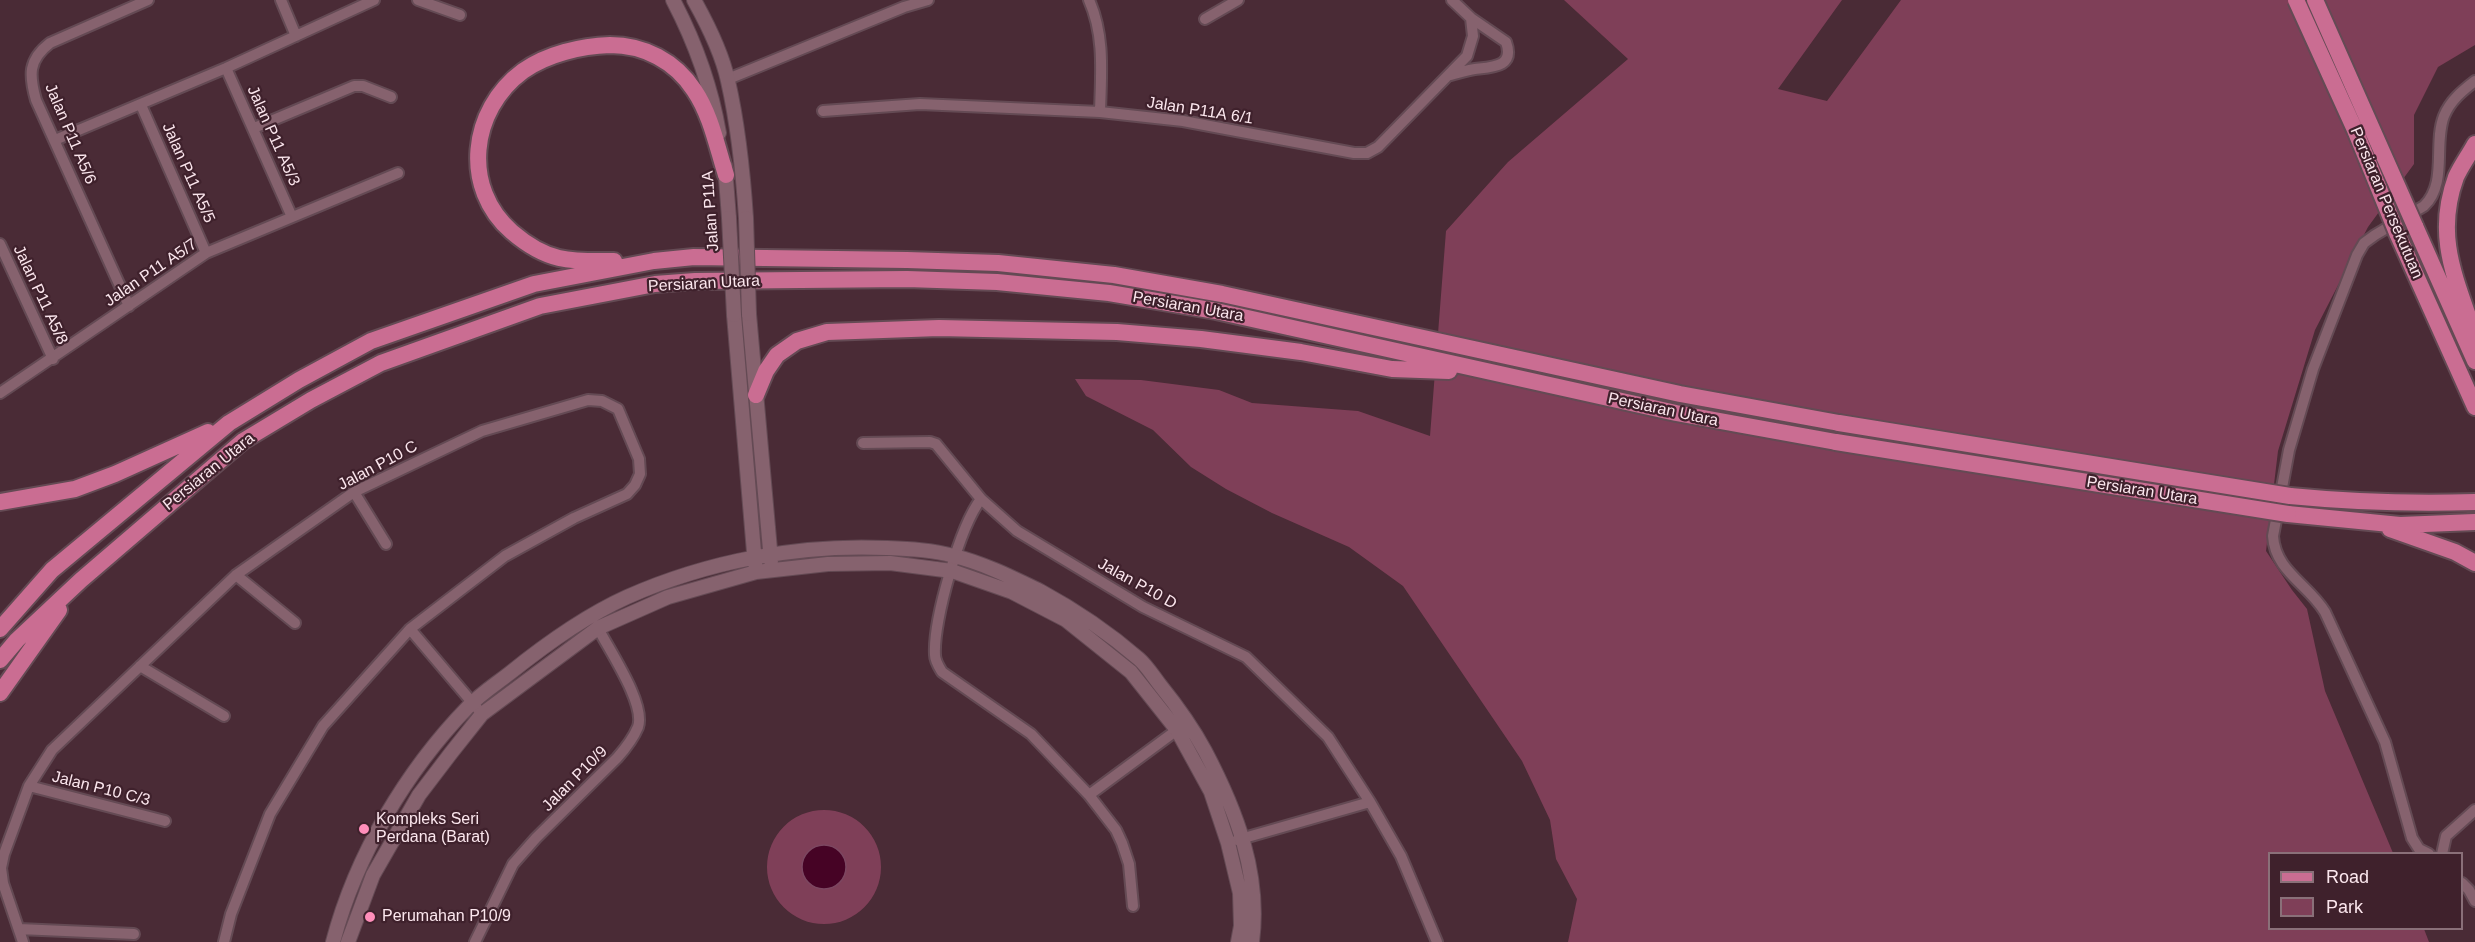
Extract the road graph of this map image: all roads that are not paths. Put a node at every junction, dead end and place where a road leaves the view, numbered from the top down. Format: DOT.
graph roads {
  1 [pos="148,0"];
  2 [pos="281,0"];
  3 [pos="374,0"];
  4 [pos="418,0"];
  5 [pos="673,0"];
  6 [pos="694,0"];
  7 [pos="928,0"];
  8 [pos="1089,0"];
  9 [pos="1238,0"];
  10 [pos="1452,0"];
  11 [pos="2296,0"];
  12 [pos="2315,0"];
  13 [pos="902,3"];
  14 [pos="460,15"];
  15 [pos="1471,18"];
  16 [pos="1205,19"];
  17 [pos="296,36"];
  18 [pos="226,68"];
  19 [pos="1451,75"];
  20 [pos="728,79"];
  21 [pos="2475,81"];
  22 [pos="391,97"];
  23 [pos="141,105"];
  24 [pos="823,111"];
  25 [pos="1100,112"];
  26 [pos="254,129"];
  27 [pos="56,141"];
  28 [pos="2475,144"];
  29 [pos="398,173"];
  30 [pos="726,175"];
  31 [pos="292,217"];
  32 [pos="0,244"];
  33 [pos="206,253"];
  34 [pos="654,261"];
  35 [pos="10,266"];
  36 [pos="0,272"];
  37 [pos="129,306"];
  38 [pos="2475,336"];
  39 [pos="53,359"];
  40 [pos="2475,361"];
  41 [pos="1492,373"];
  42 [pos="0,393"];
  43 [pos="756,395"];
  44 [pos="2475,407"];
  45 [pos="229,423"];
  46 [pos="863,443"];
  47 [pos="354,492"];
  48 [pos="981,499"];
  49 [pos="0,502"];
  50 [pos="2475,502"];
  51 [pos="2475,522"];
  52 [pos="2381,523"];
  53 [pos="386,544"];
  54 [pos="771,554"];
  55 [pos="754,556"];
  56 [pos="956,556"];
  57 [pos="2475,563"];
  58 [pos="772,569"];
  59 [pos="952,571"];
  60 [pos="756,572"];
  61 [pos="236,575"];
  62 [pos="81,580"];
  63 [pos="295,623"];
  64 [pos="598,628"];
  65 [pos="0,629"];
  66 [pos="410,629"];
  67 [pos="0,660"];
  68 [pos="140,666"];
  69 [pos="0,693"];
  70 [pos="472,702"];
  71 [pos="482,714"];
  72 [pos="224,716"];
  73 [pos="1177,730"];
  74 [pos="29,786"];
  75 [pos="1089,795"];
  76 [pos="1370,802"];
  77 [pos="2475,810"];
  78 [pos="165,821"];
  79 [pos="1243,839"];
  80 [pos="1228,843"];
  81 [pos="2425,852"];
  82 [pos="2442,852"];
  83 [pos="2463,884"];
  84 [pos="2475,901"];
  85 [pos="1133,906"];
  86 [pos="19,929"];
  87 [pos="134,934"];
  88 [pos="23,942"];
  89 [pos="224,942"];
  90 [pos="333,942"];
  91 [pos="348,942"];
  92 [pos="475,942"];
  93 [pos="1238,942"];
  94 [pos="1252,942"];
  95 [pos="1437,942"];
  1 -- 27 [label="street, Jalan P11 A5/6"];
  2 -- 17 [label="street"];
  3 -- 17 [label="street"];
  4 -- 14 [label="street"];
  5 -- 30 [label="street, Jalan P11A"];
  6 -- 20 [label="street, Jalan P11A"];
  7 -- 13 [label="street"];
  8 -- 25 [label="street"];
  9 -- 16 [label="street"];
  10 -- 15 [label="street"];
  11 -- 44 [label="main road, Persiaran Persekutuan, bridge"];
  12 -- 40 [label="main road, Persiaran Persekutuan, bridge"];
  13 -- 20 [label="street"];
  15 -- 19 [label="street, Jalan P11A 6/1"];
  15 -- 19 [label="street"];
  17 -- 18 [label="street"];
  18 -- 23 [label="street"];
  18 -- 26 [label="street, Jalan P11 A5/3"];
  19 -- 25 [label="street, Jalan P11A 6/1"];
  20 -- 43 [label="street, Jalan P11A, bridge"];
  21 -- 81 [label="street"];
  22 -- 26 [label="street"];
  23 -- 27 [label="street"];
  23 -- 33 [label="street, Jalan P11 A5/5"];
  24 -- 25 [label="street, Jalan P11A 6/1"];
  26 -- 31 [label="street, Jalan P11 A5/3"];
  27 -- 37 [label="street, Jalan P11 A5/6"];
  28 -- 38 [label="main road"];
  29 -- 31 [label="street, Jalan P11 A5/7"];
  30 -- 34 [label="main road"];
  30 -- 55 [label="street, Jalan P11A, bridge"];
  31 -- 33 [label="street, Jalan P11 A5/7"];
  32 -- 35 [label="street, Jalan P11 A5/8"];
  33 -- 37 [label="street, Jalan P11 A5/7"];
  34 -- 45 [label="main road, Persiaran Utara"];
  34 -- 50 [label="main road, Persiaran Utara, bridge"];
  35 -- 36 [label="street"];
  35 -- 39 [label="street, Jalan P11 A5/8"];
  37 -- 39 [label="street, Jalan P11 A5/7"];
  39 -- 42 [label="street, Jalan P11 A5/7"];
  41 -- 43 [label="main road"];
  41 -- 52 [label="main road, Persiaran Utara, bridge"];
  41 -- 62 [label="main road, Persiaran Utara"];
  43 -- 54 [label="street, Jalan P11A"];
  45 -- 49 [label="main road"];
  45 -- 65 [label="main road, Persiaran Utara"];
  46 -- 48 [label="street, Jalan P10 D"];
  47 -- 53 [label="street"];
  47 -- 61 [label="street, Jalan P10 C"];
  47 -- 66 [label="street, Jalan P10 C"];
  48 -- 56 [label="street"];
  48 -- 76 [label="street, Jalan P10 D"];
  51 -- 52 [label="main road, Persiaran Utara"];
  52 -- 57 [label="main road"];
  54 -- 55 [label="street"];
  54 -- 56 [label="street"];
  54 -- 58 [label="street, Jalan P11A"];
  55 -- 60 [label="street, Jalan P11A"];
  55 -- 70 [label="street"];
  56 -- 59 [label="street"];
  56 -- 79 [label="street"];
  58 -- 59 [label="street"];
  58 -- 60 [label="street"];
  59 -- 73 [label="street"];
  59 -- 75 [label="street"];
  60 -- 64 [label="street"];
  61 -- 63 [label="street"];
  61 -- 68 [label="street, Jalan P10 C"];
  62 -- 67 [label="main road, Persiaran Utara"];
  62 -- 69 [label="main road"];
  64 -- 71 [label="street"];
  64 -- 92 [label="street, Jalan P10/9"];
  66 -- 70 [label="street"];
  66 -- 89 [label="street, Jalan P10 C"];
  68 -- 72 [label="street"];
  68 -- 74 [label="street, Jalan P10 C"];
  70 -- 71 [label="street"];
  70 -- 90 [label="street"];
  71 -- 91 [label="street"];
  73 -- 75 [label="street"];
  73 -- 80 [label="street"];
  74 -- 78 [label="street, Jalan P10 C/3"];
  74 -- 86 [label="street, Jalan P10 C"];
  75 -- 85 [label="street"];
  76 -- 79 [label="street"];
  76 -- 95 [label="street, Jalan P10 D"];
  77 -- 82 [label="street"];
  79 -- 80 [label="street"];
  79 -- 94 [label="street"];
  80 -- 93 [label="street"];
  83 -- 84 [label="street"];
  86 -- 87 [label="street"];
  86 -- 88 [label="street, Jalan P10 C"];
}
